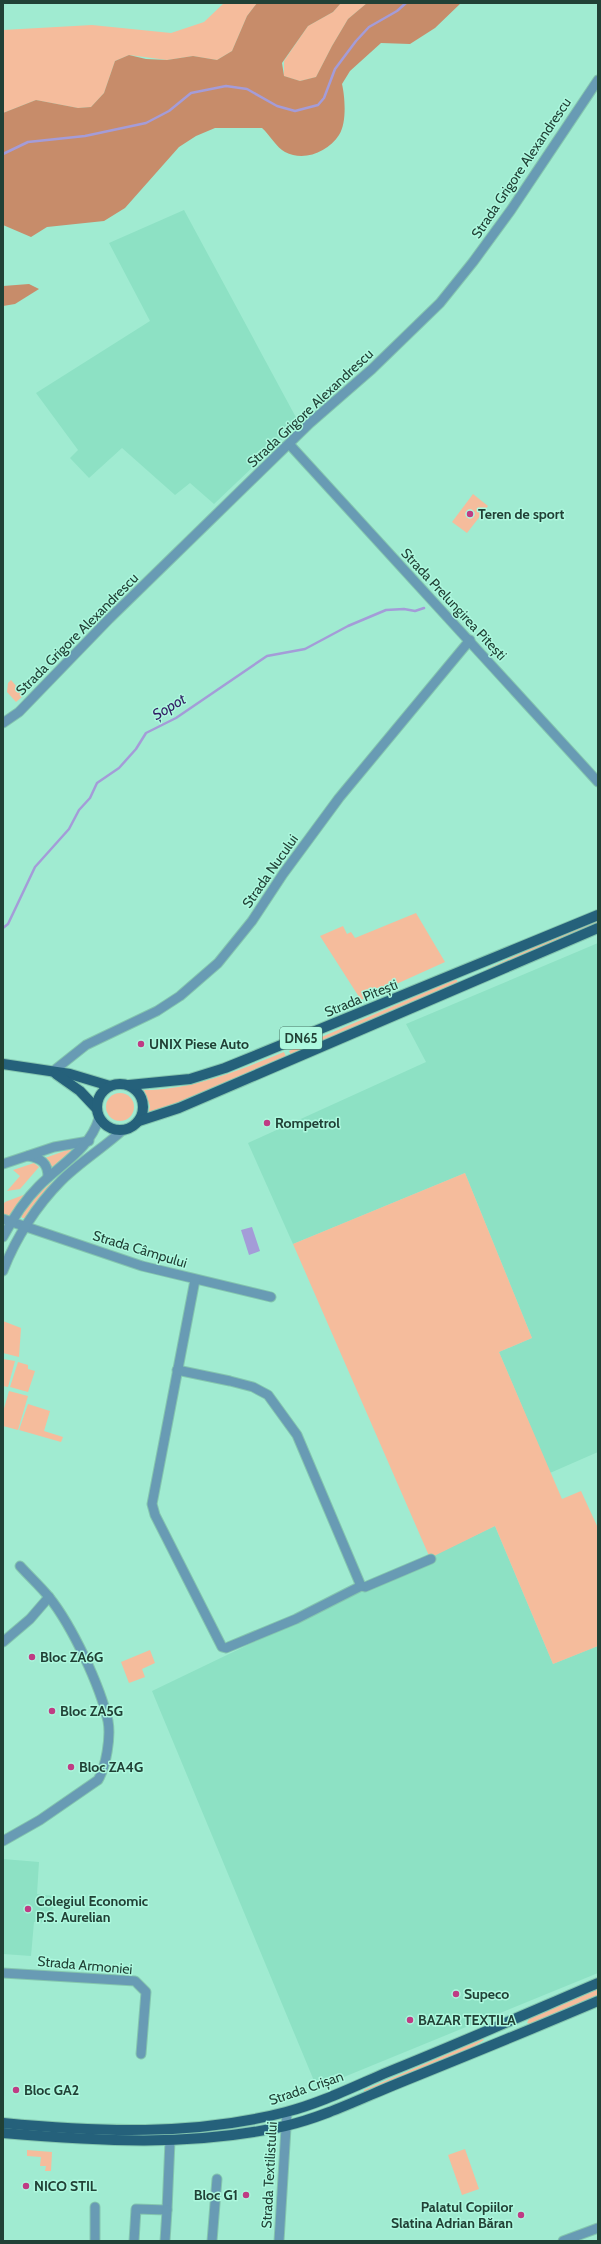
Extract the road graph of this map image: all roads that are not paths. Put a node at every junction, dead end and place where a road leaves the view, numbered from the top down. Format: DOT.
graph roads {
  1 [pos="598,80"];
  2 [pos="290,445"];
  3 [pos="470,640"];
  4 [pos="3,723"];
  5 [pos="598,782"];
  6 [pos="598,915"];
  7 [pos="598,928"];
  8 [pos="468,970"];
  9 [pos="473,981"];
  10 [pos="3,1064"];
  11 [pos="52,1072"];
  12 [pos="129,1085"];
  13 [pos="110,1086"];
  14 [pos="98,1113"];
  15 [pos="139,1121"];
  16 [pos="123,1130"];
  17 [pos="89,1141"];
  18 [pos="26,1155"];
  19 [pos="3,1164"];
  20 [pos="48,1177"];
  21 [pos="7,1221"];
  22 [pos="26,1227"];
  23 [pos="3,1237"];
  24 [pos="3,1271"];
  25 [pos="195,1280"];
  26 [pos="271,1297"];
  27 [pos="178,1370"];
  28 [pos="431,1559"];
  29 [pos="20,1566"];
  30 [pos="361,1586"];
  31 [pos="49,1597"];
  32 [pos="3,1642"];
  33 [pos="3,1840"];
  34 [pos="3,1973"];
  35 [pos="598,1983"];
  36 [pos="598,2001"];
  37 [pos="141,2054"];
  38 [pos="287,2112"];
  39 [pos="3,2123"];
  40 [pos="285,2126"];
  41 [pos="3,2133"];
  42 [pos="170,2141"];
  43 [pos="217,2179"];
  44 [pos="95,2207"];
  45 [pos="167,2210"];
  46 [pos="598,2228"];
  47 [pos="95,2241"];
  48 [pos="134,2241"];
  49 [pos="165,2241"];
  50 [pos="212,2241"];
  51 [pos="279,2241"];
  52 [pos="563,2241"];
  1 -- 2 [label="street, Strada Grigore Alexandrescu"];
  2 -- 3 [label="street, Strada Prelungirea Pitești"];
  2 -- 4 [label="street, Strada Grigore Alexandrescu"];
  3 -- 5 [label="street, Strada Prelungirea Pitești"];
  3 -- 11 [label="street, Strada Nucului"];
  6 -- 8 [label="main road, Strada Pitești / DN65"];
  7 -- 9 [label="main road, Strada Pitești / DN65"];
  8 -- 9 [label="main road"];
  8 -- 12 [label="main road, Strada Pitești / DN65"];
  9 -- 15 [label="main road, Strada Pitești / DN65"];
  10 -- 11 [label="main road"];
  11 -- 13 [label="main road"];
  11 -- 14 [label="main road"];
  12 -- 13 [label="main road"];
  12 -- 15 [label="main road"];
  13 -- 14 [label="main road"];
  14 -- 16 [label="main road"];
  14 -- 17 [label="street"];
  15 -- 16 [label="main road"];
  16 -- 22 [label="street"];
  17 -- 18 [label="street"];
  17 -- 20 [label="street"];
  18 -- 19 [label="street"];
  18 -- 20 [label="street"];
  20 -- 21 [label="street"];
  21 -- 22 [label="street, Strada Câmpului"];
  21 -- 23 [label="street"];
  22 -- 24 [label="street"];
  22 -- 25 [label="street, Strada Câmpului"];
  25 -- 26 [label="street, Strada Câmpului"];
  25 -- 27 [label="street"];
  27 -- 30 [label="street"];
  27 -- 30 [label="street"];
  28 -- 30 [label="street"];
  29 -- 31 [label="street"];
  31 -- 32 [label="street"];
  31 -- 33 [label="street"];
  34 -- 37 [label="street, Strada Armoniei"];
  35 -- 38 [label="main road, Strada Crișan"];
  36 -- 40 [label="main road, Strada Crișan"];
  38 -- 39 [label="main road, Strada Crișan"];
  38 -- 40 [label="street, Strada Textilistului"];
  40 -- 42 [label="main road, Strada Crișan"];
  40 -- 51 [label="street, Strada Textilistului"];
  41 -- 42 [label="main road, Strada Crișan"];
  42 -- 45 [label="street"];
  43 -- 50 [label="street"];
  44 -- 47 [label="street"];
  45 -- 48 [label="street"];
  45 -- 49 [label="street"];
  46 -- 52 [label="street"];
}
